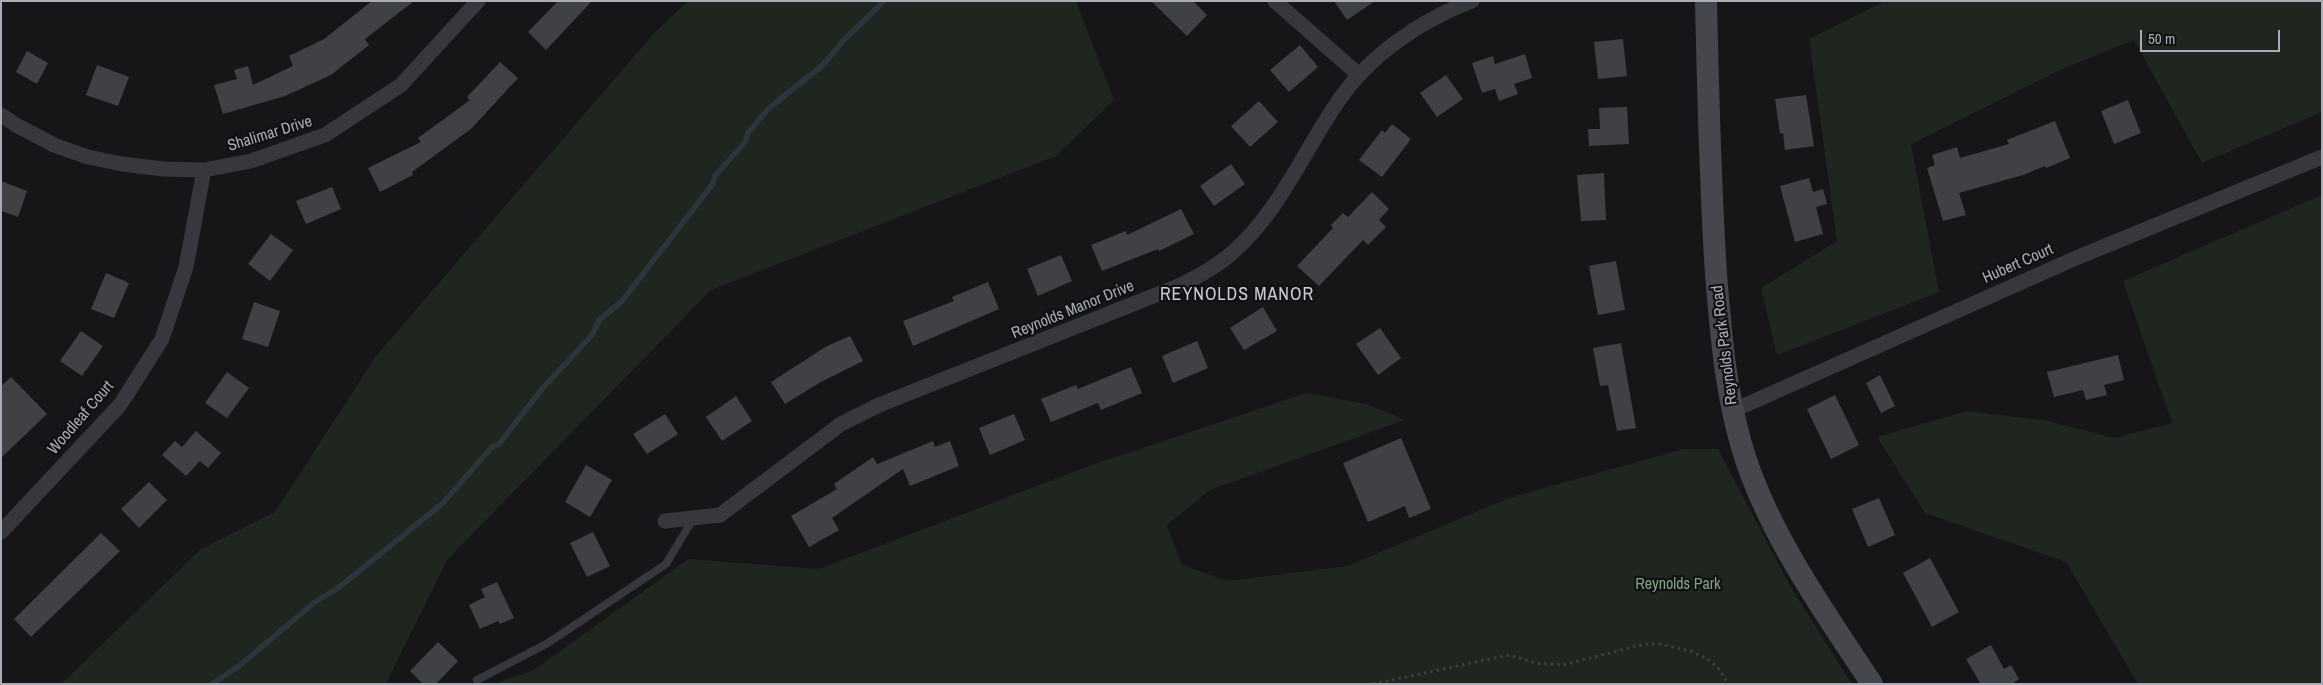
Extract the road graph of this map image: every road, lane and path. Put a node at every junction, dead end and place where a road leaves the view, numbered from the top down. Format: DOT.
graph roads {
  1 [pos="478,1"];
  2 [pos="1275,1"];
  3 [pos="1472,1"];
  4 [pos="1706,1"];
  5 [pos="1359,75"];
  6 [pos="1,115"];
  7 [pos="2322,157"];
  8 [pos="204,170"];
  9 [pos="1732,411"];
  10 [pos="694,517"];
  11 [pos="665,521"];
  12 [pos="1,532"];
  13 [pos="477,680"];
  14 [pos="1373,684"];
  15 [pos="1728,684"];
  16 [pos="1872,684"];
  1 -- 8 [label="street, Shalimar Drive"];
  2 -- 5 [label="street"];
  3 -- 5 [label="street, Reynolds Manor Drive"];
  4 -- 9 [label="main road, Reynolds Park Road"];
  5 -- 10 [label="street, Reynolds Manor Drive"];
  6 -- 8 [label="street, Shalimar Drive"];
  7 -- 9 [label="street, Hubert Court"];
  8 -- 12 [label="street, Woodleaf Court"];
  9 -- 16 [label="main road, Reynolds Park Road"];
  10 -- 11 [label="street, Reynolds Manor Drive"];
  10 -- 13 [label="lane"];
  14 -- 15 [label="path"];
}
